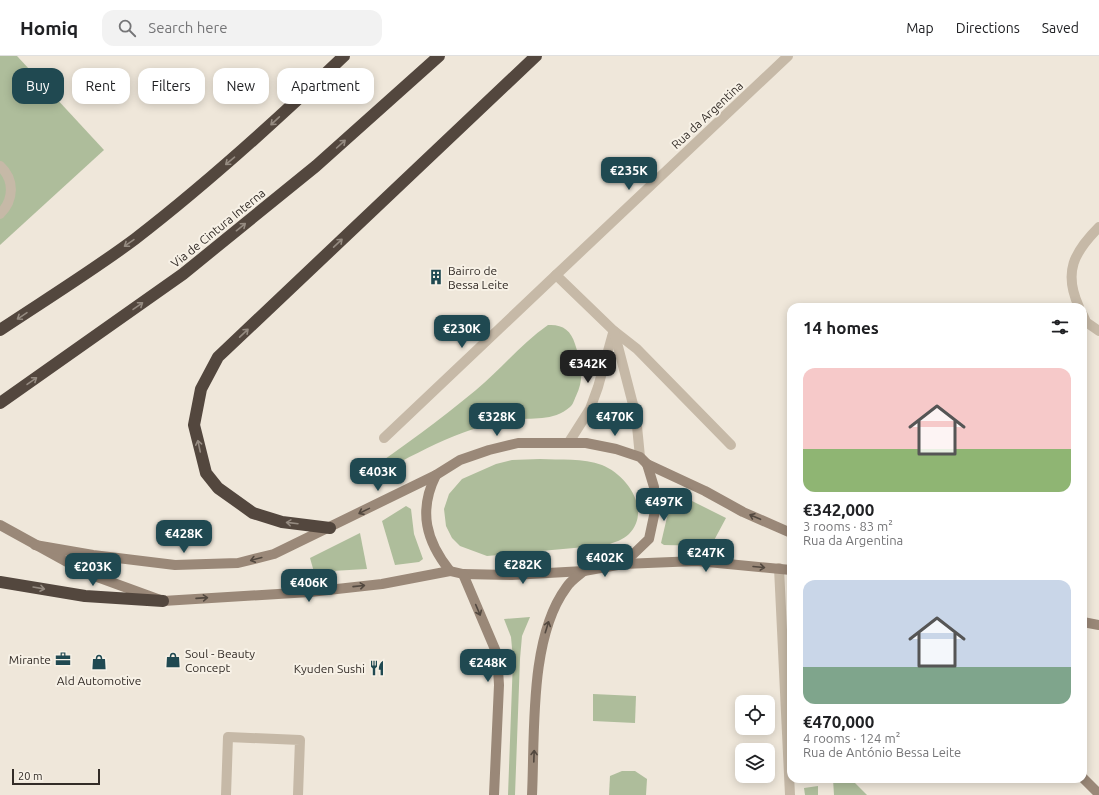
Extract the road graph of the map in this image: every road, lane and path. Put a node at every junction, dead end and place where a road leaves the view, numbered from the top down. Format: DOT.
graph roads {
  1 [pos="344,56"];
  2 [pos="439,56"];
  3 [pos="536,56"];
  4 [pos="788,56"];
  5 [pos="0,166"];
  6 [pos="0,214"];
  7 [pos="1099,227"];
  8 [pos="556,275"];
  9 [pos="1078,303"];
  10 [pos="1087,323"];
  11 [pos="0,330"];
  12 [pos="614,331"];
  13 [pos="1099,331"];
  14 [pos="0,403"];
  15 [pos="384,438"];
  16 [pos="570,442"];
  17 [pos="731,445"];
  18 [pos="643,460"];
  19 [pos="436,475"];
  20 [pos="0,525"];
  21 [pos="330,528"];
  22 [pos="787,530"];
  23 [pos="36,545"];
  24 [pos="622,564"];
  25 [pos="779,568"];
  26 [pos="787,569"];
  27 [pos="450,571"];
  28 [pos="584,571"];
  29 [pos="463,574"];
  30 [pos="0,582"];
  31 [pos="163,601"];
  32 [pos="1087,623"];
  33 [pos="1099,626"];
  34 [pos="787,733"];
  35 [pos="1087,782"];
  36 [pos="789,783"];
  37 [pos="1099,794"];
  38 [pos="226,795"];
  39 [pos="298,795"];
  40 [pos="494,795"];
  41 [pos="532,795"];
  42 [pos="790,795"];
  1 -- 11 [label="highway, one-way"];
  14 -- 2 [label="highway, Via de Cintura Interna, one-way"];
  21 -- 3 [label="highway, one-way"];
  4 -- 8 [label="street, Rua da Argentina"];
  5 -- 6 [label="street"];
  7 -- 9 [label="street"];
  8 -- 12 [label="street"];
  8 -- 15 [label="street, Rua da Argentina"];
  10 -- 13 [label="street"];
  12 -- 16 [label="street"];
  12 -- 17 [label="street"];
  12 -- 18 [label="street"];
  16 -- 18 [label="main road"];
  16 -- 19 [label="main road"];
  22 -- 18 [label="main road, one-way"];
  18 -- 24 [label="main road"];
  19 -- 21 [label="main road, one-way"];
  19 -- 27 [label="main road"];
  20 -- 23 [label="main road"];
  21 -- 23 [label="main road, one-way"];
  23 -- 31 [label="main road"];
  24 -- 25 [label="main road, one-way"];
  24 -- 28 [label="main road"];
  25 -- 26 [label="main road"];
  25 -- 34 [label="street"];
  27 -- 29 [label="main road"];
  31 -- 27 [label="main road, one-way"];
  28 -- 29 [label="main road"];
  41 -- 28 [label="main road, one-way"];
  29 -- 40 [label="main road, one-way"];
  30 -- 31 [label="highway, one-way"];
  32 -- 33 [label="main road"];
  35 -- 37 [label="main road"];
  36 -- 42 [label="street"];
  38 -- 39 [label="street"];
}
